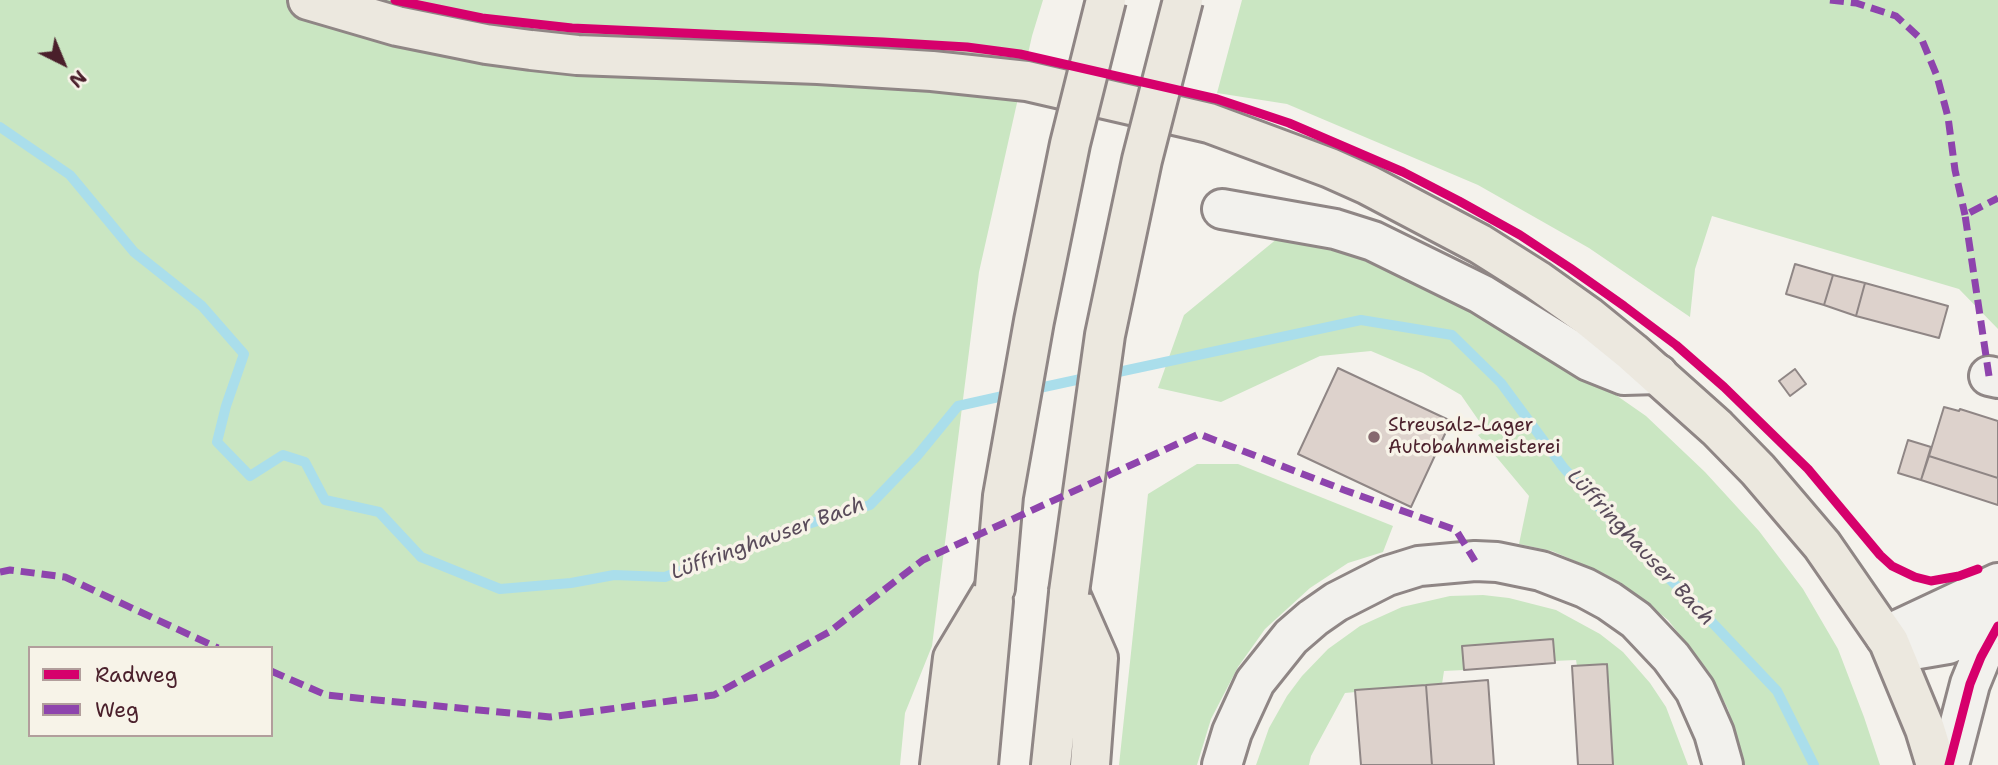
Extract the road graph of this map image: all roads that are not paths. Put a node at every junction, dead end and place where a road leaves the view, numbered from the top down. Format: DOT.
graph roads {
  1 [pos="308,0"];
  2 [pos="1106,0"];
  3 [pos="1183,0"];
  4 [pos="1222,209"];
  5 [pos="1658,374"];
  6 [pos="1998,583"];
  7 [pos="995,588"];
  8 [pos="1069,592"];
  9 [pos="1998,624"];
  10 [pos="1890,644"];
  11 [pos="940,765"];
  12 [pos="978,765"];
  13 [pos="1051,765"];
  14 [pos="1090,765"];
  15 [pos="1222,765"];
  16 [pos="1723,765"];
  17 [pos="1936,765"];
  18 [pos="1949,765"];
  1 -- 5 [label="main road"];
  2 -- 7 [label="main road, bridge"];
  3 -- 8 [label="main road, bridge"];
  4 -- 5 [label="street"];
  5 -- 10 [label="main road"];
  6 -- 10 [label="street"];
  7 -- 11 [label="main road"];
  7 -- 12 [label="main road"];
  8 -- 13 [label="main road"];
  8 -- 14 [label="main road"];
  9 -- 10 [label="street"];
  9 -- 18 [label="street"];
  10 -- 17 [label="main road"];
  15 -- 16 [label="street"];
}
